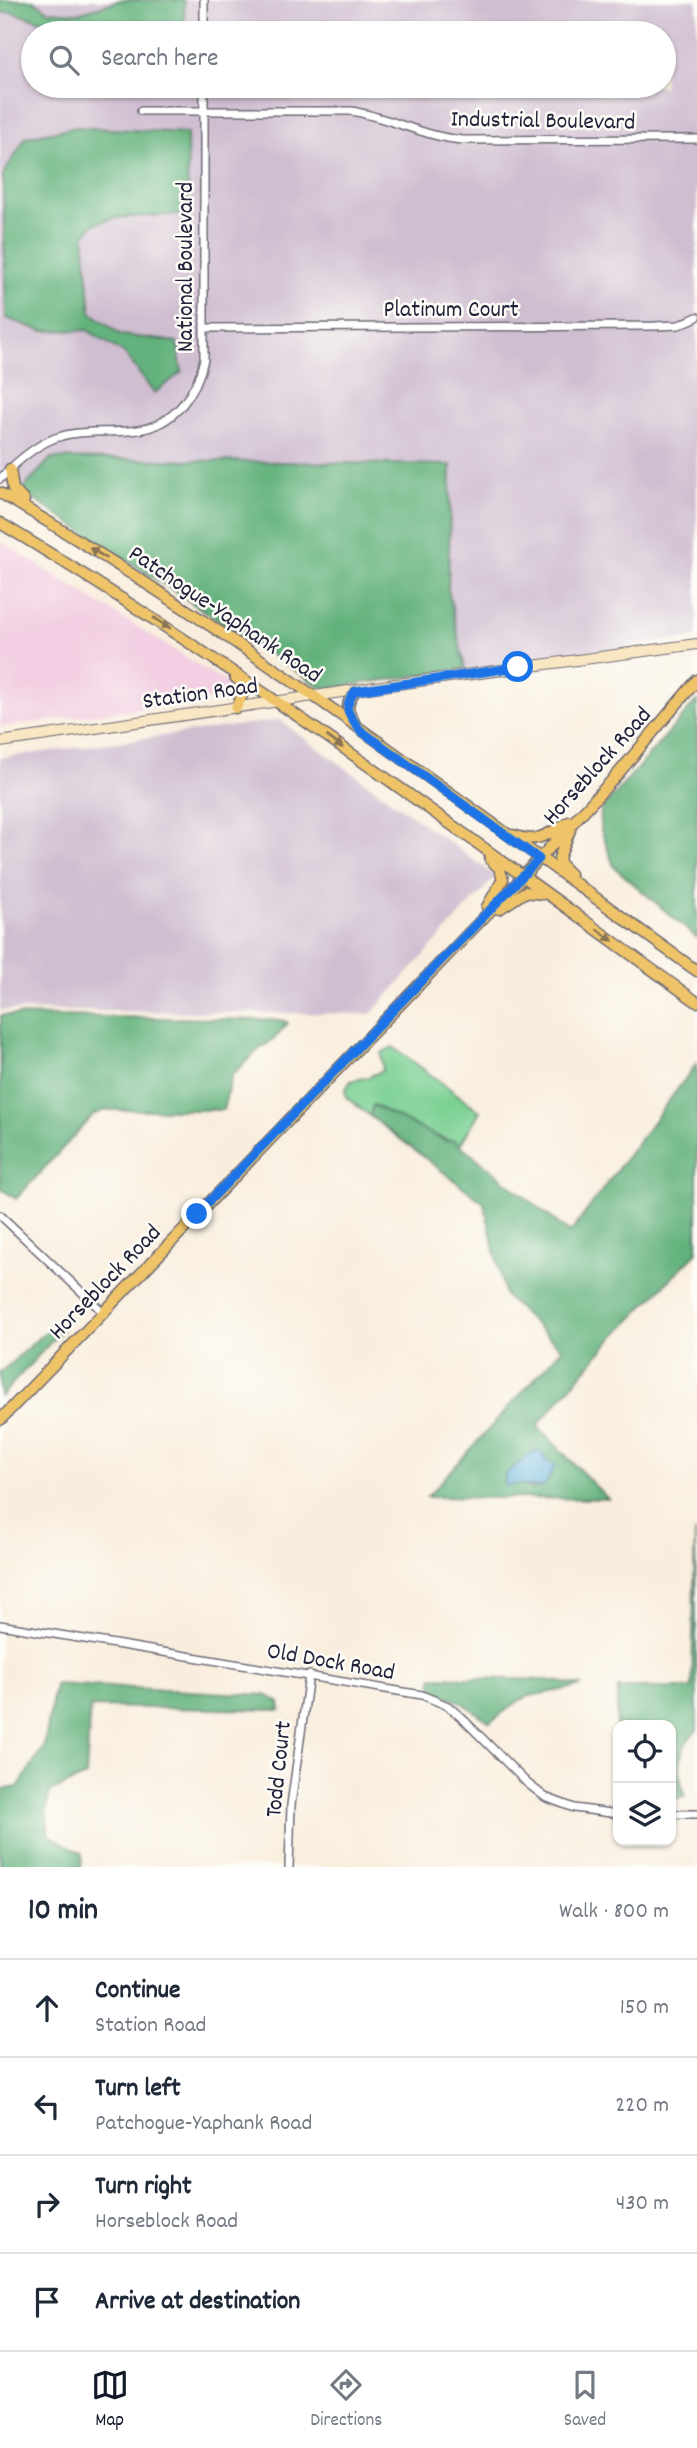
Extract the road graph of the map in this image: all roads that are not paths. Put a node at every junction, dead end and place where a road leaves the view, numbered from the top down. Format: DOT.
graph roads {
  1 [pos="204,0"];
  2 [pos="204,21"];
  3 [pos="204,98"];
  4 [pos="203,110"];
  5 [pos="141,111"];
  6 [pos="697,139"];
  7 [pos="696,317"];
  8 [pos="204,328"];
  9 [pos="10,469"];
  10 [pos="0,479"];
  11 [pos="0,492"];
  12 [pos="0,523"];
  13 [pos="50,523"];
  14 [pos="697,644"];
  15 [pos="209,654"];
  16 [pos="697,680"];
  17 [pos="355,691"];
  18 [pos="314,697"];
  19 [pos="280,702"];
  20 [pos="236,708"];
  21 [pos="360,730"];
  22 [pos="0,742"];
  23 [pos="576,819"];
  24 [pos="500,830"];
  25 [pos="470,839"];
  26 [pos="539,859"];
  27 [pos="523,877"];
  28 [pos="590,894"];
  29 [pos="549,895"];
  30 [pos="476,926"];
  31 [pos="697,971"];
  32 [pos="697,1002"];
  33 [pos="0,1215"];
  34 [pos="103,1313"];
  35 [pos="0,1420"];
  36 [pos="0,1625"];
  37 [pos="309,1675"];
  38 [pos="613,1813"];
  39 [pos="676,1814"];
  40 [pos="697,1814"];
  41 [pos="289,1867"];
  1 -- 2 [label="street"];
  3 -- 4 [label="street, National Boulevard"];
  4 -- 5 [label="street, Industrial Boulevard"];
  4 -- 6 [label="street, Industrial Boulevard"];
  4 -- 8 [label="street, National Boulevard"];
  7 -- 8 [label="street, Platinum Court"];
  8 -- 9 [label="street, National Boulevard"];
  9 -- 10 [label="street, National Boulevard"];
  9 -- 13 [label="main road"];
  11 -- 13 [label="main road, Patchogue-Yaphank Road"];
  12 -- 15 [label="main road, Patchogue-Yaphank Road, one-way"];
  18 -- 13 [label="main road, Patchogue-Yaphank Road, one-way"];
  14 -- 17 [label="main road, Station Road"];
  15 -- 19 [label="main road, Patchogue-Yaphank Road"];
  15 -- 20 [label="main road"];
  16 -- 23 [label="main road, Horseblock Road"];
  17 -- 18 [label="main road, Station Road"];
  17 -- 21 [label="main road"];
  18 -- 19 [label="main road, Station Road"];
  18 -- 21 [label="main road, Patchogue-Yaphank Road"];
  19 -- 20 [label="main road, Station Road"];
  19 -- 25 [label="main road, Patchogue-Yaphank Road, one-way"];
  20 -- 22 [label="main road, Station Road"];
  21 -- 24 [label="main road, Patchogue-Yaphank Road"];
  23 -- 24 [label="main road"];
  23 -- 26 [label="main road, Horseblock Road"];
  23 -- 28 [label="main road"];
  24 -- 26 [label="main road, Patchogue-Yaphank Road"];
  25 -- 27 [label="main road, Patchogue-Yaphank Road"];
  25 -- 30 [label="main road"];
  26 -- 27 [label="main road, Horseblock Road"];
  26 -- 28 [label="main road, Patchogue-Yaphank Road"];
  27 -- 29 [label="main road, Patchogue-Yaphank Road"];
  27 -- 30 [label="main road, Horseblock Road"];
  28 -- 31 [label="main road, Patchogue-Yaphank Road"];
  29 -- 30 [label="main road"];
  29 -- 32 [label="main road, Patchogue-Yaphank Road, one-way"];
  30 -- 34 [label="main road, Horseblock Road"];
  33 -- 34 [label="street"];
  34 -- 35 [label="main road, Horseblock Road"];
  36 -- 37 [label="street, Old Dock Road"];
  37 -- 38 [label="street, Old Dock Road"];
  37 -- 41 [label="street, Todd Court"];
  39 -- 40 [label="street"];
}
